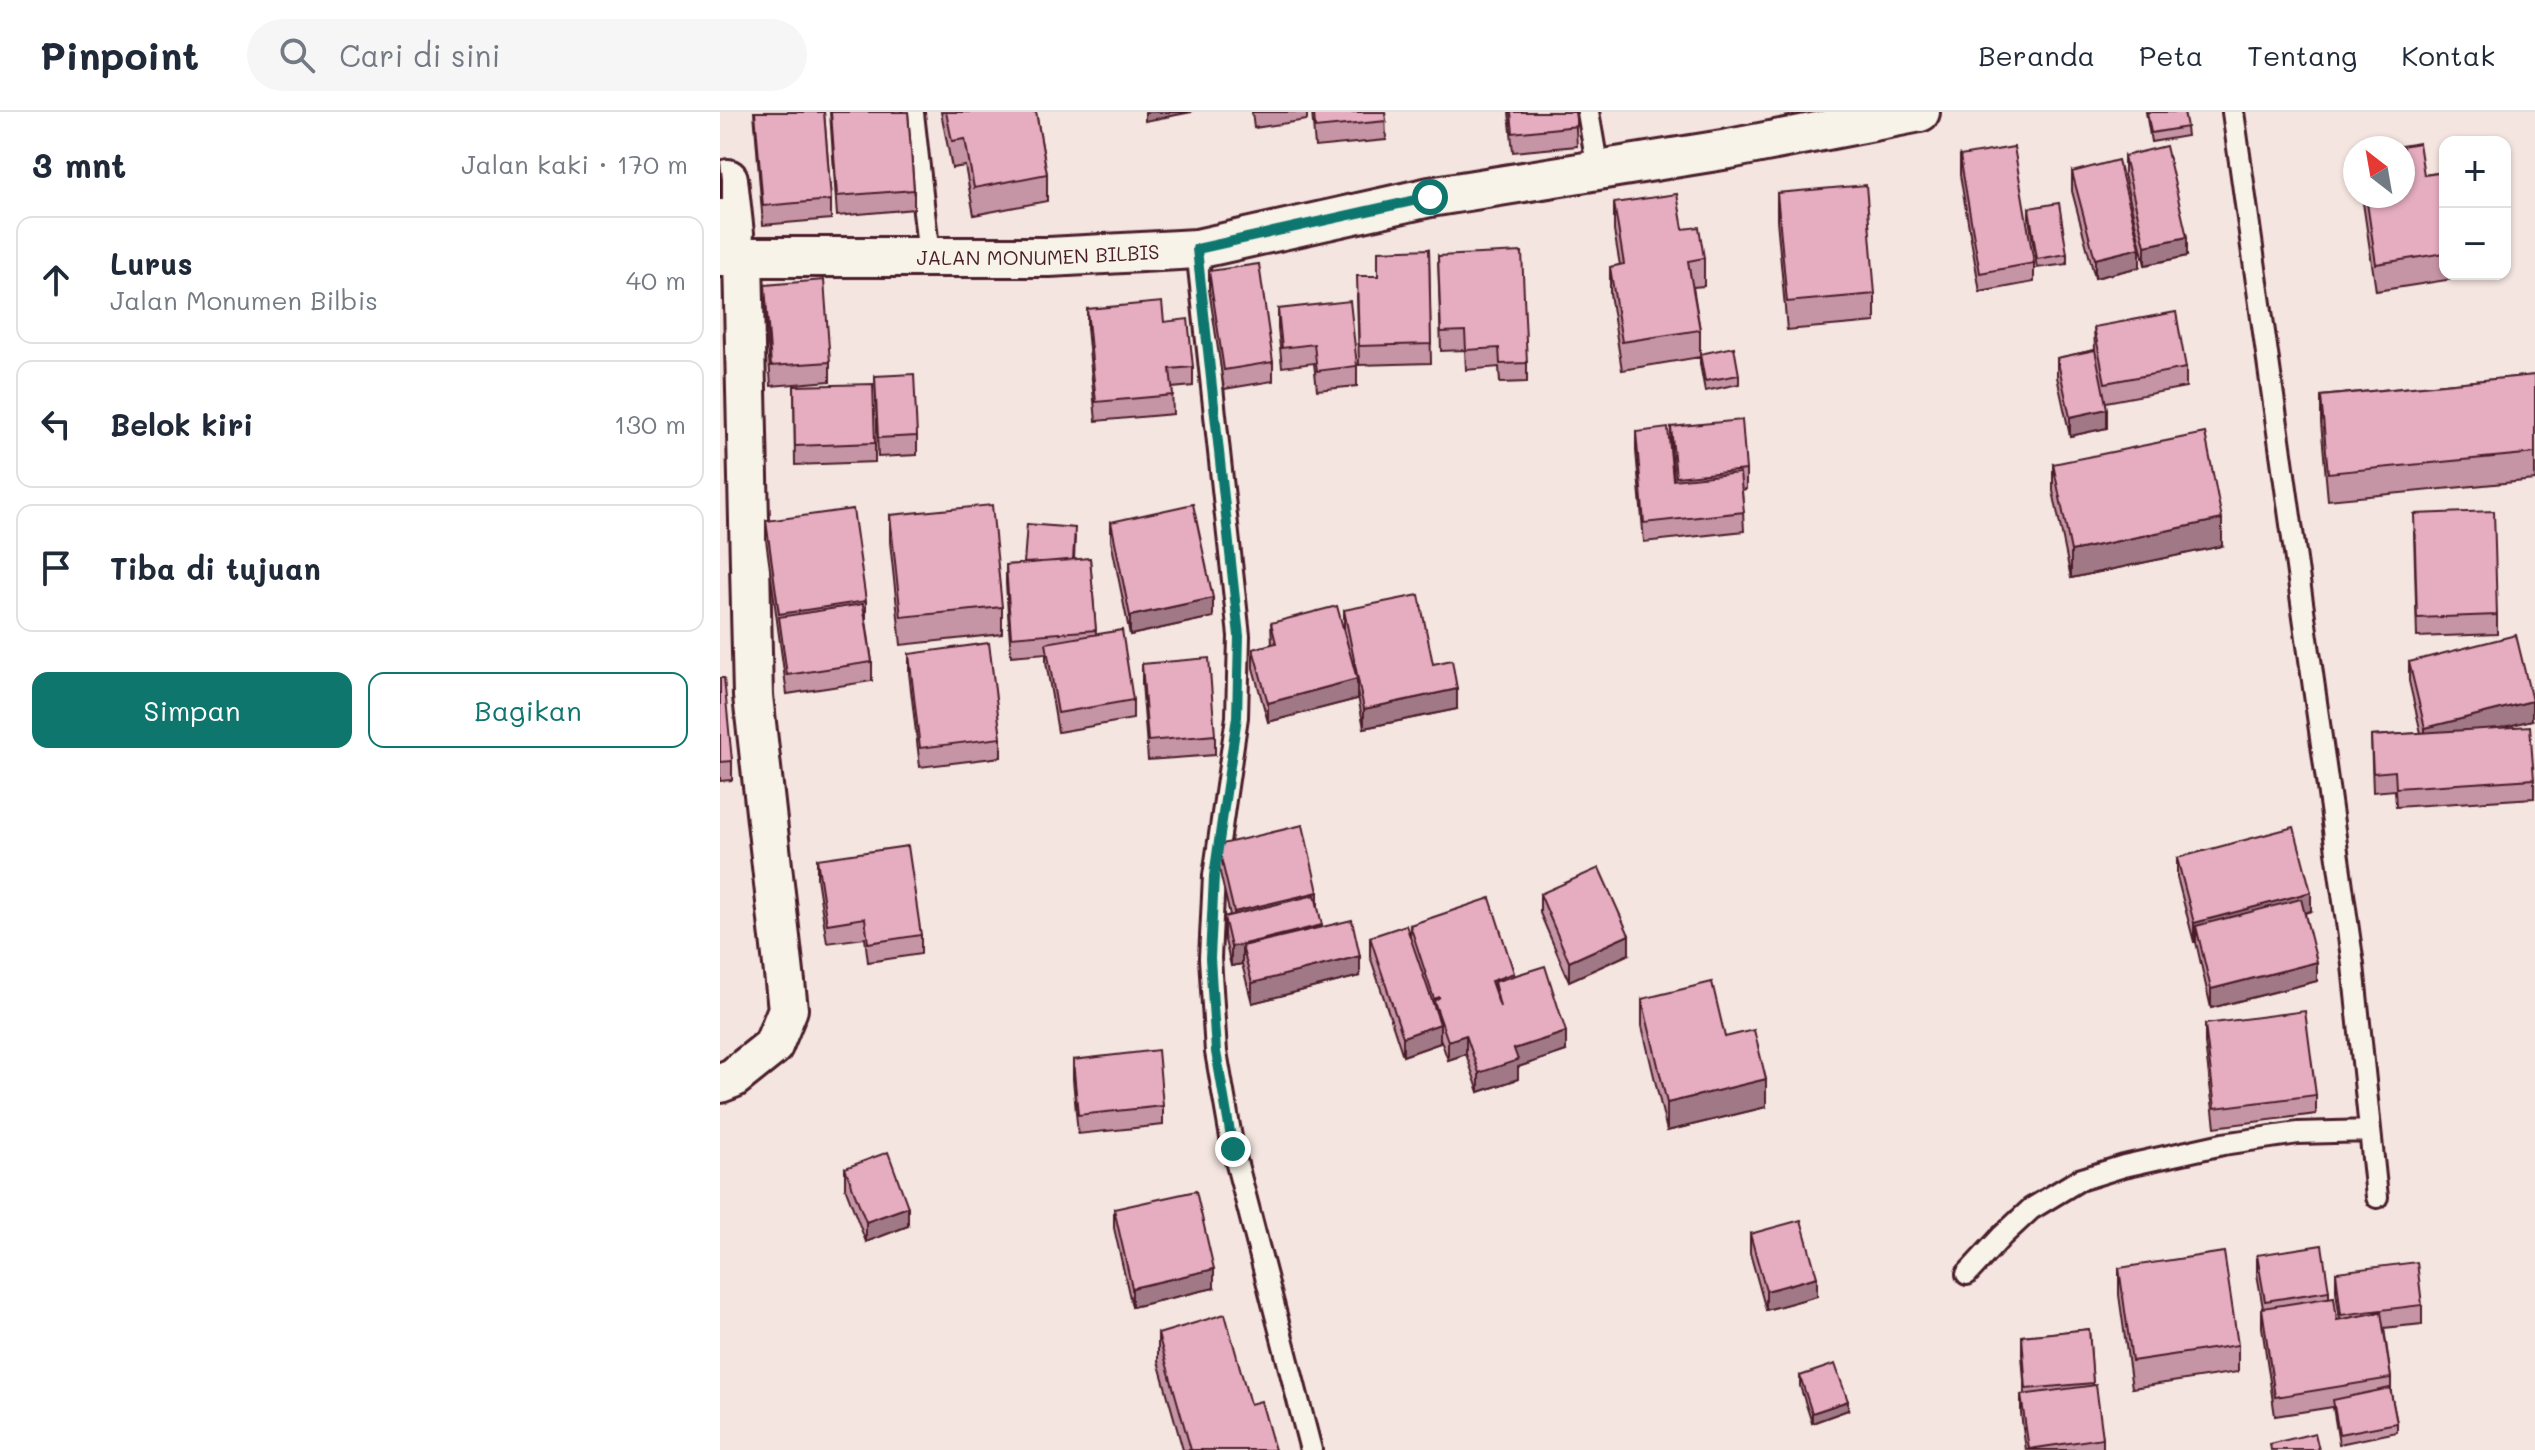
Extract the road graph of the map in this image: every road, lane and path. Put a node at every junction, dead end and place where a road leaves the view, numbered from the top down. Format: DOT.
graph roads {
  1 [pos="1588,112"];
  2 [pos="1920,112"];
  3 [pos="2233,112"];
  4 [pos="913,113"];
  5 [pos="1598,170"];
  6 [pos="728,179"];
  7 [pos="928,245"];
  8 [pos="729,246"];
  9 [pos="1197,249"];
  10 [pos="720,1083"];
  11 [pos="2370,1131"];
  12 [pos="2377,1197"];
  13 [pos="1967,1274"];
  14 [pos="1311,1450"];
  1 -- 5 [label="lane"];
  2 -- 5 [label="street, JALAN MONUMEN BILBIS"];
  3 -- 11 [label="lane"];
  4 -- 7 [label="lane"];
  5 -- 9 [label="street, JALAN MONUMEN BILBIS"];
  6 -- 8 [label="street"];
  7 -- 8 [label="street, JALAN MONUMEN BILBIS"];
  7 -- 9 [label="street, JALAN MONUMEN BILBIS"];
  8 -- 10 [label="street"];
  9 -- 14 [label="lane"];
  11 -- 12 [label="lane"];
  11 -- 13 [label="lane"];
}
